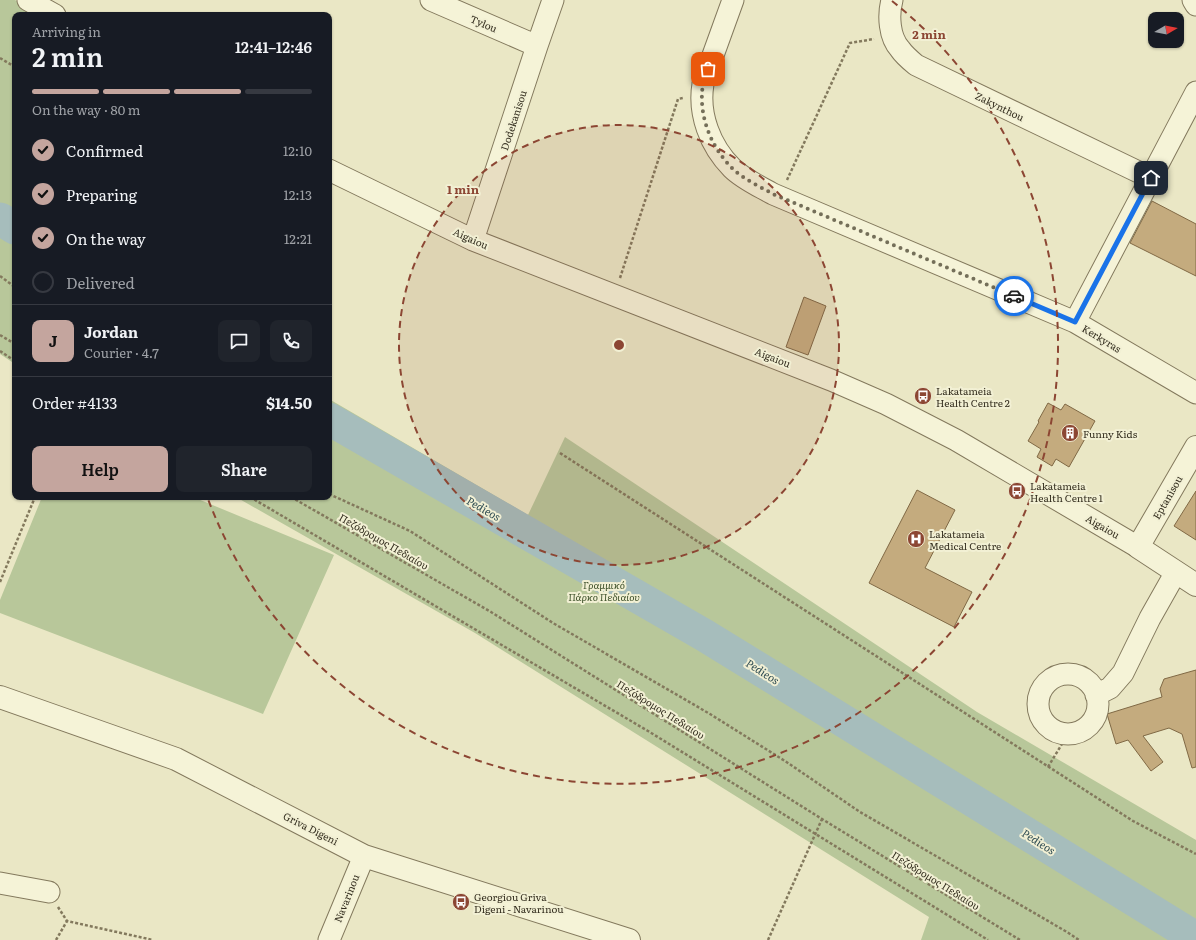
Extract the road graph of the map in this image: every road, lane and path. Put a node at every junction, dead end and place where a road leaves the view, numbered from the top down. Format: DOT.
graph roads {
  1 [pos="28,0"];
  2 [pos="431,0"];
  3 [pos="554,0"];
  4 [pos="733,0"];
  5 [pos="892,0"];
  6 [pos="1193,0"];
  7 [pos="1196,5"];
  8 [pos="50,12"];
  9 [pos="894,36"];
  10 [pos="537,46"];
  11 [pos="0,58"];
  12 [pos="12,65"];
  13 [pos="1196,92"];
  14 [pos="702,96"];
  15 [pos="332,171"];
  16 [pos="1151,178"];
  17 [pos="779,196"];
  18 [pos="473,240"];
  19 [pos="0,276"];
  20 [pos="12,285"];
  21 [pos="615,295"];
  22 [pos="1075,322"];
  23 [pos="0,335"];
  24 [pos="12,342"];
  25 [pos="0,351"];
  26 [pos="12,359"];
  27 [pos="1196,393"];
  28 [pos="1196,447"];
  29 [pos="560,453"];
  30 [pos="332,495"];
  31 [pos="34,500"];
  32 [pos="255,500"];
  33 [pos="296,500"];
  34 [pos="1138,547"];
  35 [pos="1176,572"];
  36 [pos="0,582"];
  37 [pos="1196,585"];
  38 [pos="1096,695"];
  39 [pos="0,697"];
  40 [pos="1068,734"];
  41 [pos="1048,767"];
  42 [pos="822,819"];
  43 [pos="816,834"];
  44 [pos="1196,854"];
  45 [pos="364,856"];
  46 [pos="0,883"];
  47 [pos="49,892"];
  48 [pos="67,921"];
  49 [pos="56,940"];
  50 [pos="153,940"];
  51 [pos="329,940"];
  52 [pos="630,940"];
  53 [pos="768,940"];
  54 [pos="988,940"];
  55 [pos="1020,940"];
  56 [pos="1079,940"];
  1 -- 8 [label="street"];
  2 -- 10 [label="street, Tylou"];
  3 -- 10 [label="street, Dodekanisou"];
  4 -- 14 [label="street, Kerkyras"];
  5 -- 9 [label="street, Zakynthou"];
  6 -- 7 [label="street"];
  9 -- 16 [label="street, Zakynthou"];
  9 -- 17 [label="path"];
  10 -- 18 [label="street, Dodekanisou"];
  11 -- 12 [label="path"];
  13 -- 16 [label="street"];
  14 -- 17 [label="street, Kerkyras"];
  14 -- 21 [label="path"];
  15 -- 18 [label="street, Aigaiou"];
  16 -- 22 [label="street"];
  17 -- 22 [label="street, Kerkyras"];
  18 -- 21 [label="street, Aigaiou"];
  19 -- 20 [label="path"];
  21 -- 34 [label="street, Aigaiou"];
  22 -- 27 [label="street, Kerkyras"];
  23 -- 24 [label="path"];
  25 -- 26 [label="path"];
  28 -- 34 [label="street, Eptanisou"];
  29 -- 41 [label="path"];
  30 -- 56 [label="path"];
  31 -- 36 [label="path"];
  32 -- 43 [label="path"];
  33 -- 42 [label="path, Πεζόδρομος Πεδιαίου"];
  34 -- 35 [label="street, Aigaiou"];
  35 -- 37 [label="street, Aigaiou"];
  35 -- 38 [label="street"];
  38 -- 40 [label="street"];
  38 -- 40 [label="street"];
  39 -- 45 [label="street, Griva Digeni"];
  40 -- 41 [label="path"];
  41 -- 44 [label="path"];
  42 -- 43 [label="path"];
  42 -- 55 [label="path, Πεζόδρομος Πεδιαίου"];
  43 -- 53 [label="path"];
  43 -- 54 [label="path"];
  45 -- 51 [label="street, Navarinou"];
  45 -- 52 [label="street, Griva Digeni"];
  46 -- 47 [label="street"];
  47 -- 48 [label="path"];
  48 -- 49 [label="path"];
  48 -- 50 [label="path"];
}
